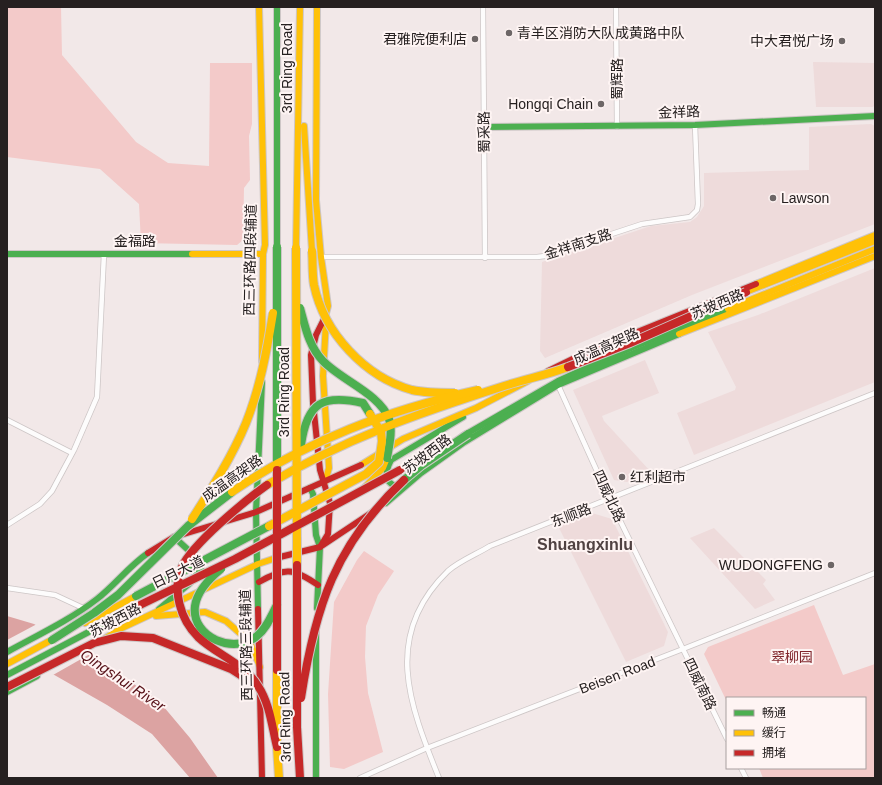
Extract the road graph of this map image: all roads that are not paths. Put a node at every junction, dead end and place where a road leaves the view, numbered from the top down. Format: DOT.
graph roads {
  1 [pos="259,7"];
  2 [pos="277,7"];
  3 [pos="300,7"];
  4 [pos="317,7"];
  5 [pos="483,7"];
  6 [pos="616,7"];
  7 [pos="300,81"];
  8 [pos="875,116"];
  9 [pos="695,125"];
  10 [pos="484,127"];
  11 [pos="617,127"];
  12 [pos="875,236"];
  13 [pos="875,241"];
  14 [pos="875,249"];
  15 [pos="7,254"];
  16 [pos="104,254"];
  17 [pos="263,254"];
  18 [pos="875,256"];
  19 [pos="321,257"];
  20 [pos="485,258"];
  21 [pos="277,290"];
  22 [pos="297,299"];
  23 [pos="327,312"];
  24 [pos="508,384"];
  25 [pos="558,386"];
  26 [pos="466,393"];
  27 [pos="875,393"];
  28 [pos="476,408"];
  29 [pos="7,420"];
  30 [pos="468,434"];
  31 [pos="72,453"];
  32 [pos="296,480"];
  33 [pos="325,482"];
  34 [pos="405,487"];
  35 [pos="310,488"];
  36 [pos="360,492"];
  37 [pos="610,500"];
  38 [pos="256,512"];
  39 [pos="7,525"];
  40 [pos="187,527"];
  41 [pos="174,538"];
  42 [pos="320,547"];
  43 [pos="234,559"];
  44 [pos="258,564"];
  45 [pos="875,573"];
  46 [pos="259,582"];
  47 [pos="318,586"];
  48 [pos="7,588"];
  49 [pos="278,602"];
  50 [pos="83,608"];
  51 [pos="150,616"];
  52 [pos="52,640"];
  53 [pos="683,650"];
  54 [pos="7,652"];
  55 [pos="7,664"];
  56 [pos="260,667"];
  57 [pos="7,675"];
  58 [pos="7,687"];
  59 [pos="7,692"];
  60 [pos="264,697"];
  61 [pos="296,726"];
  62 [pos="726,737"];
  63 [pos="277,747"];
  64 [pos="427,748"];
  65 [pos="742,769"];
  66 [pos="262,778"];
  67 [pos="279,778"];
  68 [pos="300,778"];
  69 [pos="316,778"];
  70 [pos="360,778"];
  71 [pos="439,778"];
  72 [pos="746,778"];
  1 -- 17 [label="main road, 西三环路四段辅道"];
  2 -- 21 [label="main road, 3rd Ring Road, bridge"];
  3 -- 7 [label="main road, 3rd Ring Road"];
  4 -- 19 [label="main road"];
  5 -- 10 [label="street, 蜀采路"];
  6 -- 11 [label="street, 蜀辉路"];
  7 -- 22 [label="main road, 3rd Ring Road, bridge"];
  7 -- 26 [label="main road, bridge"];
  8 -- 9 [label="main road, 金祥路"];
  9 -- 11 [label="main road, 金祥路"];
  9 -- 20 [label="street, 金祥南支路"];
  10 -- 11 [label="main road, 金祥路"];
  10 -- 20 [label="street, 蜀采路"];
  12 -- 28 [label="main road, 苏坡西路"];
  13 -- 24 [label="main road, bridge"];
  14 -- 30 [label="main road, 成温高架路"];
  15 -- 16 [label="main road, 金福路"];
  16 -- 17 [label="main road, 金福路"];
  16 -- 31 [label="street"];
  17 -- 38 [label="main road, 西三环路四段辅道"];
  18 -- 25 [label="main road, 苏坡西路"];
  19 -- 20 [label="street, 金祥南支路"];
  19 -- 23 [label="main road"];
  21 -- 40 [label="main road, bridge"];
  21 -- 49 [label="main road, 3rd Ring Road, bridge"];
  22 -- 32 [label="main road, 3rd Ring Road, bridge"];
  22 -- 36 [label="main road, bridge"];
  23 -- 33 [label="main road"];
  23 -- 33 [label="main road"];
  24 -- 26 [label="main road, 成温高架路, bridge"];
  24 -- 60 [label="main road, bridge"];
  25 -- 34 [label="main road, 苏坡西路"];
  25 -- 37 [label="street, 四威北路"];
  26 -- 40 [label="main road, 成温高架路, bridge"];
  27 -- 37 [label="street, 东顺路"];
  28 -- 33 [label="main road, 苏坡西路"];
  28 -- 34 [label="main road"];
  29 -- 31 [label="street"];
  30 -- 36 [label="main road, 成温高架路, bridge"];
  30 -- 61 [label="main road, bridge"];
  31 -- 39 [label="street"];
  32 -- 52 [label="main road, bridge"];
  32 -- 61 [label="main road, 3rd Ring Road, bridge"];
  33 -- 35 [label="main road, 苏坡西路"];
  33 -- 42 [label="main road"];
  34 -- 42 [label="main road, 苏坡西路"];
  35 -- 38 [label="main road, 苏坡西路"];
  35 -- 42 [label="main road"];
  36 -- 43 [label="main road, 日月大道, bridge"];
  37 -- 53 [label="street, 四威北路"];
  37 -- 64 [label="street, 东顺路"];
  38 -- 41 [label="main road, 苏坡西路"];
  38 -- 44 [label="main road, 西三环路三段辅道"];
  40 -- 52 [label="main road, 成温高架路, bridge"];
  41 -- 50 [label="main road, 苏坡西路"];
  41 -- 51 [label="main road"];
  42 -- 44 [label="main road, 苏坡西路"];
  42 -- 47 [label="main road"];
  43 -- 49 [label="main road, bridge"];
  43 -- 57 [label="main road, 日月大道, bridge"];
  44 -- 46 [label="main road, 西三环路三段辅道"];
  44 -- 51 [label="main road, 苏坡西路"];
  45 -- 53 [label="street, Beisen Road"];
  46 -- 47 [label="main road"];
  46 -- 56 [label="main road, 西三环路三段辅道"];
  47 -- 69 [label="main road"];
  48 -- 50 [label="street"];
  49 -- 63 [label="main road, 3rd Ring Road, bridge"];
  50 -- 54 [label="main road, 苏坡西路"];
  51 -- 56 [label="main road"];
  51 -- 59 [label="main road, 苏坡西路, bridge"];
  52 -- 55 [label="main road"];
  53 -- 62 [label="street, 四威南路"];
  53 -- 64 [label="street, Beisen Road"];
  56 -- 66 [label="main road, 西三环路三段辅道"];
  58 -- 60 [label="main road, bridge"];
  60 -- 63 [label="main road, bridge"];
  61 -- 68 [label="main road, 3rd Ring Road, bridge"];
  63 -- 67 [label="main road, 3rd Ring Road, bridge"];
  64 -- 70 [label="street, Beisen Road"];
  64 -- 71 [label="street, 东顺路"];
  65 -- 72 [label="street"];
}
